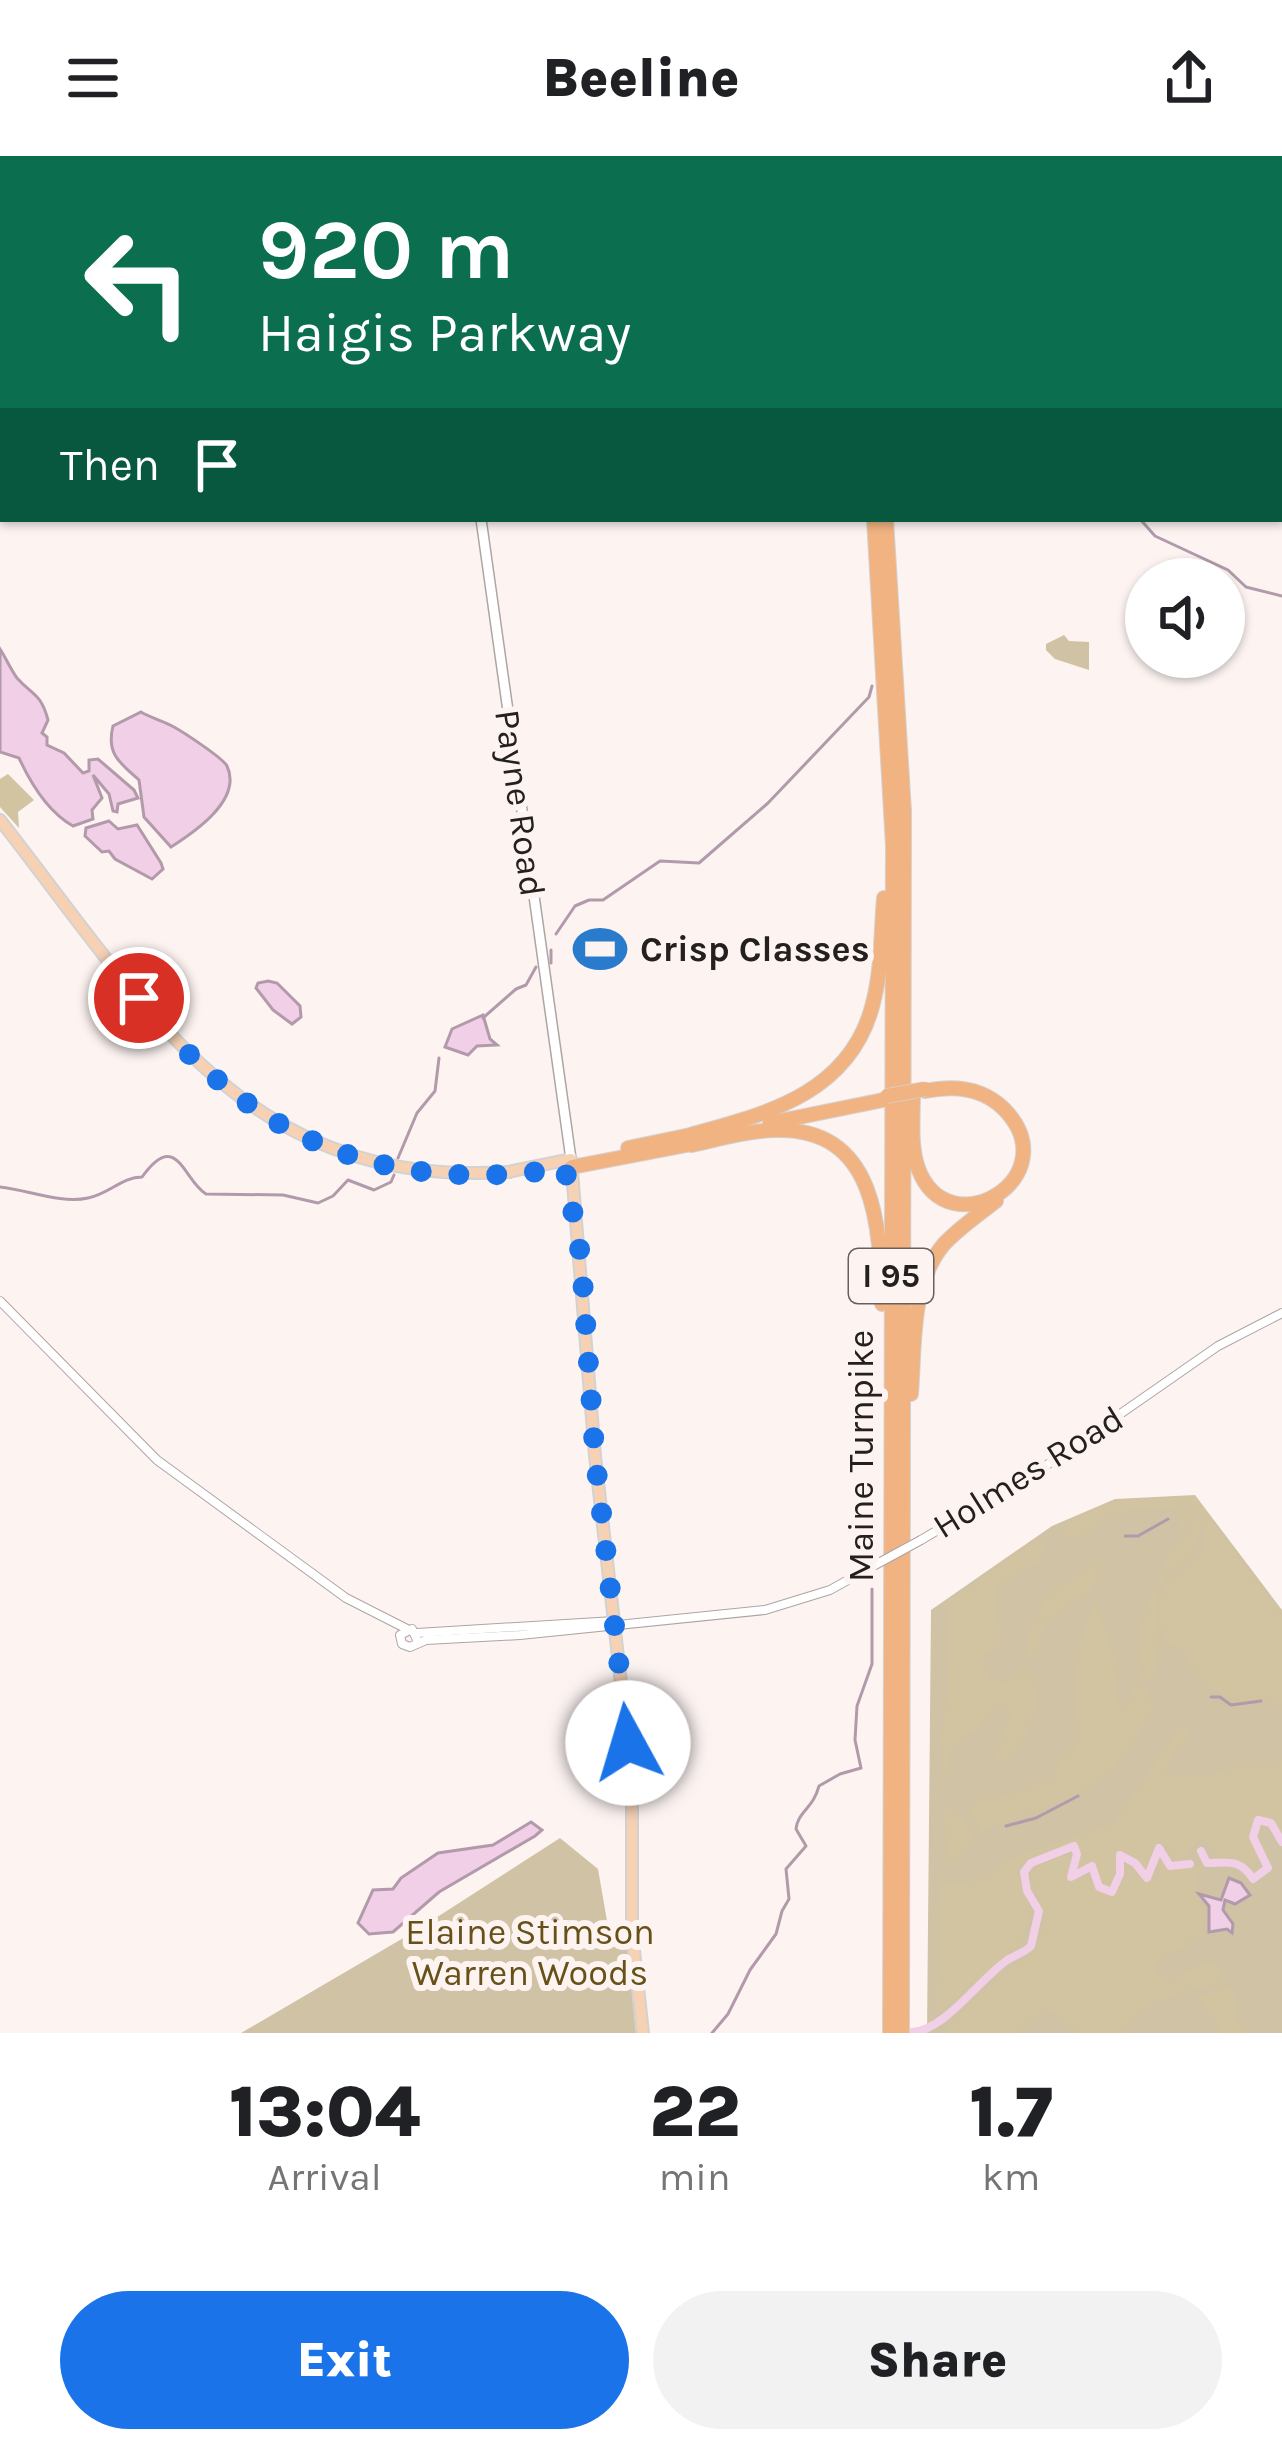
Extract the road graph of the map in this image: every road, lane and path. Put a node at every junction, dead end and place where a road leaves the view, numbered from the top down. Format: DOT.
graph roads {
  1 [pos="482,522"];
  2 [pos="874,522"];
  3 [pos="886,522"];
  4 [pos="892,815"];
  5 [pos="0,820"];
  6 [pos="904,921"];
  7 [pos="925,1090"];
  8 [pos="692,1139"];
  9 [pos="568,1164"];
  10 [pos="0,1301"];
  11 [pos="1282,1313"];
  12 [pos="903,1477"];
  13 [pos="892,1502"];
  14 [pos="616,1624"];
  15 [pos="643,2033"];
  16 [pos="890,2033"];
  17 [pos="902,2033"];
  1 -- 9 [label="main road, Payne Road"];
  2 -- 4 [label="highway, Maine Turnpike / I 95"];
  3 -- 6 [label="highway, Maine Turnpike / I 95"];
  4 -- 8 [label="highway"];
  4 -- 13 [label="highway, Maine Turnpike / I 95"];
  5 -- 9 [label="main road"];
  6 -- 7 [label="highway"];
  6 -- 12 [label="highway, Maine Turnpike / I 95"];
  7 -- 8 [label="highway, bridge"];
  7 -- 12 [label="highway"];
  8 -- 9 [label="highway"];
  8 -- 13 [label="highway"];
  9 -- 14 [label="main road, Payne Road"];
  10 -- 14 [label="street, Holmes Road"];
  11 -- 14 [label="street, Holmes Road, bridge"];
  12 -- 17 [label="highway, Maine Turnpike / I 95"];
  13 -- 16 [label="highway, Maine Turnpike / I 95"];
  14 -- 15 [label="main road, Payne Road"];
}
